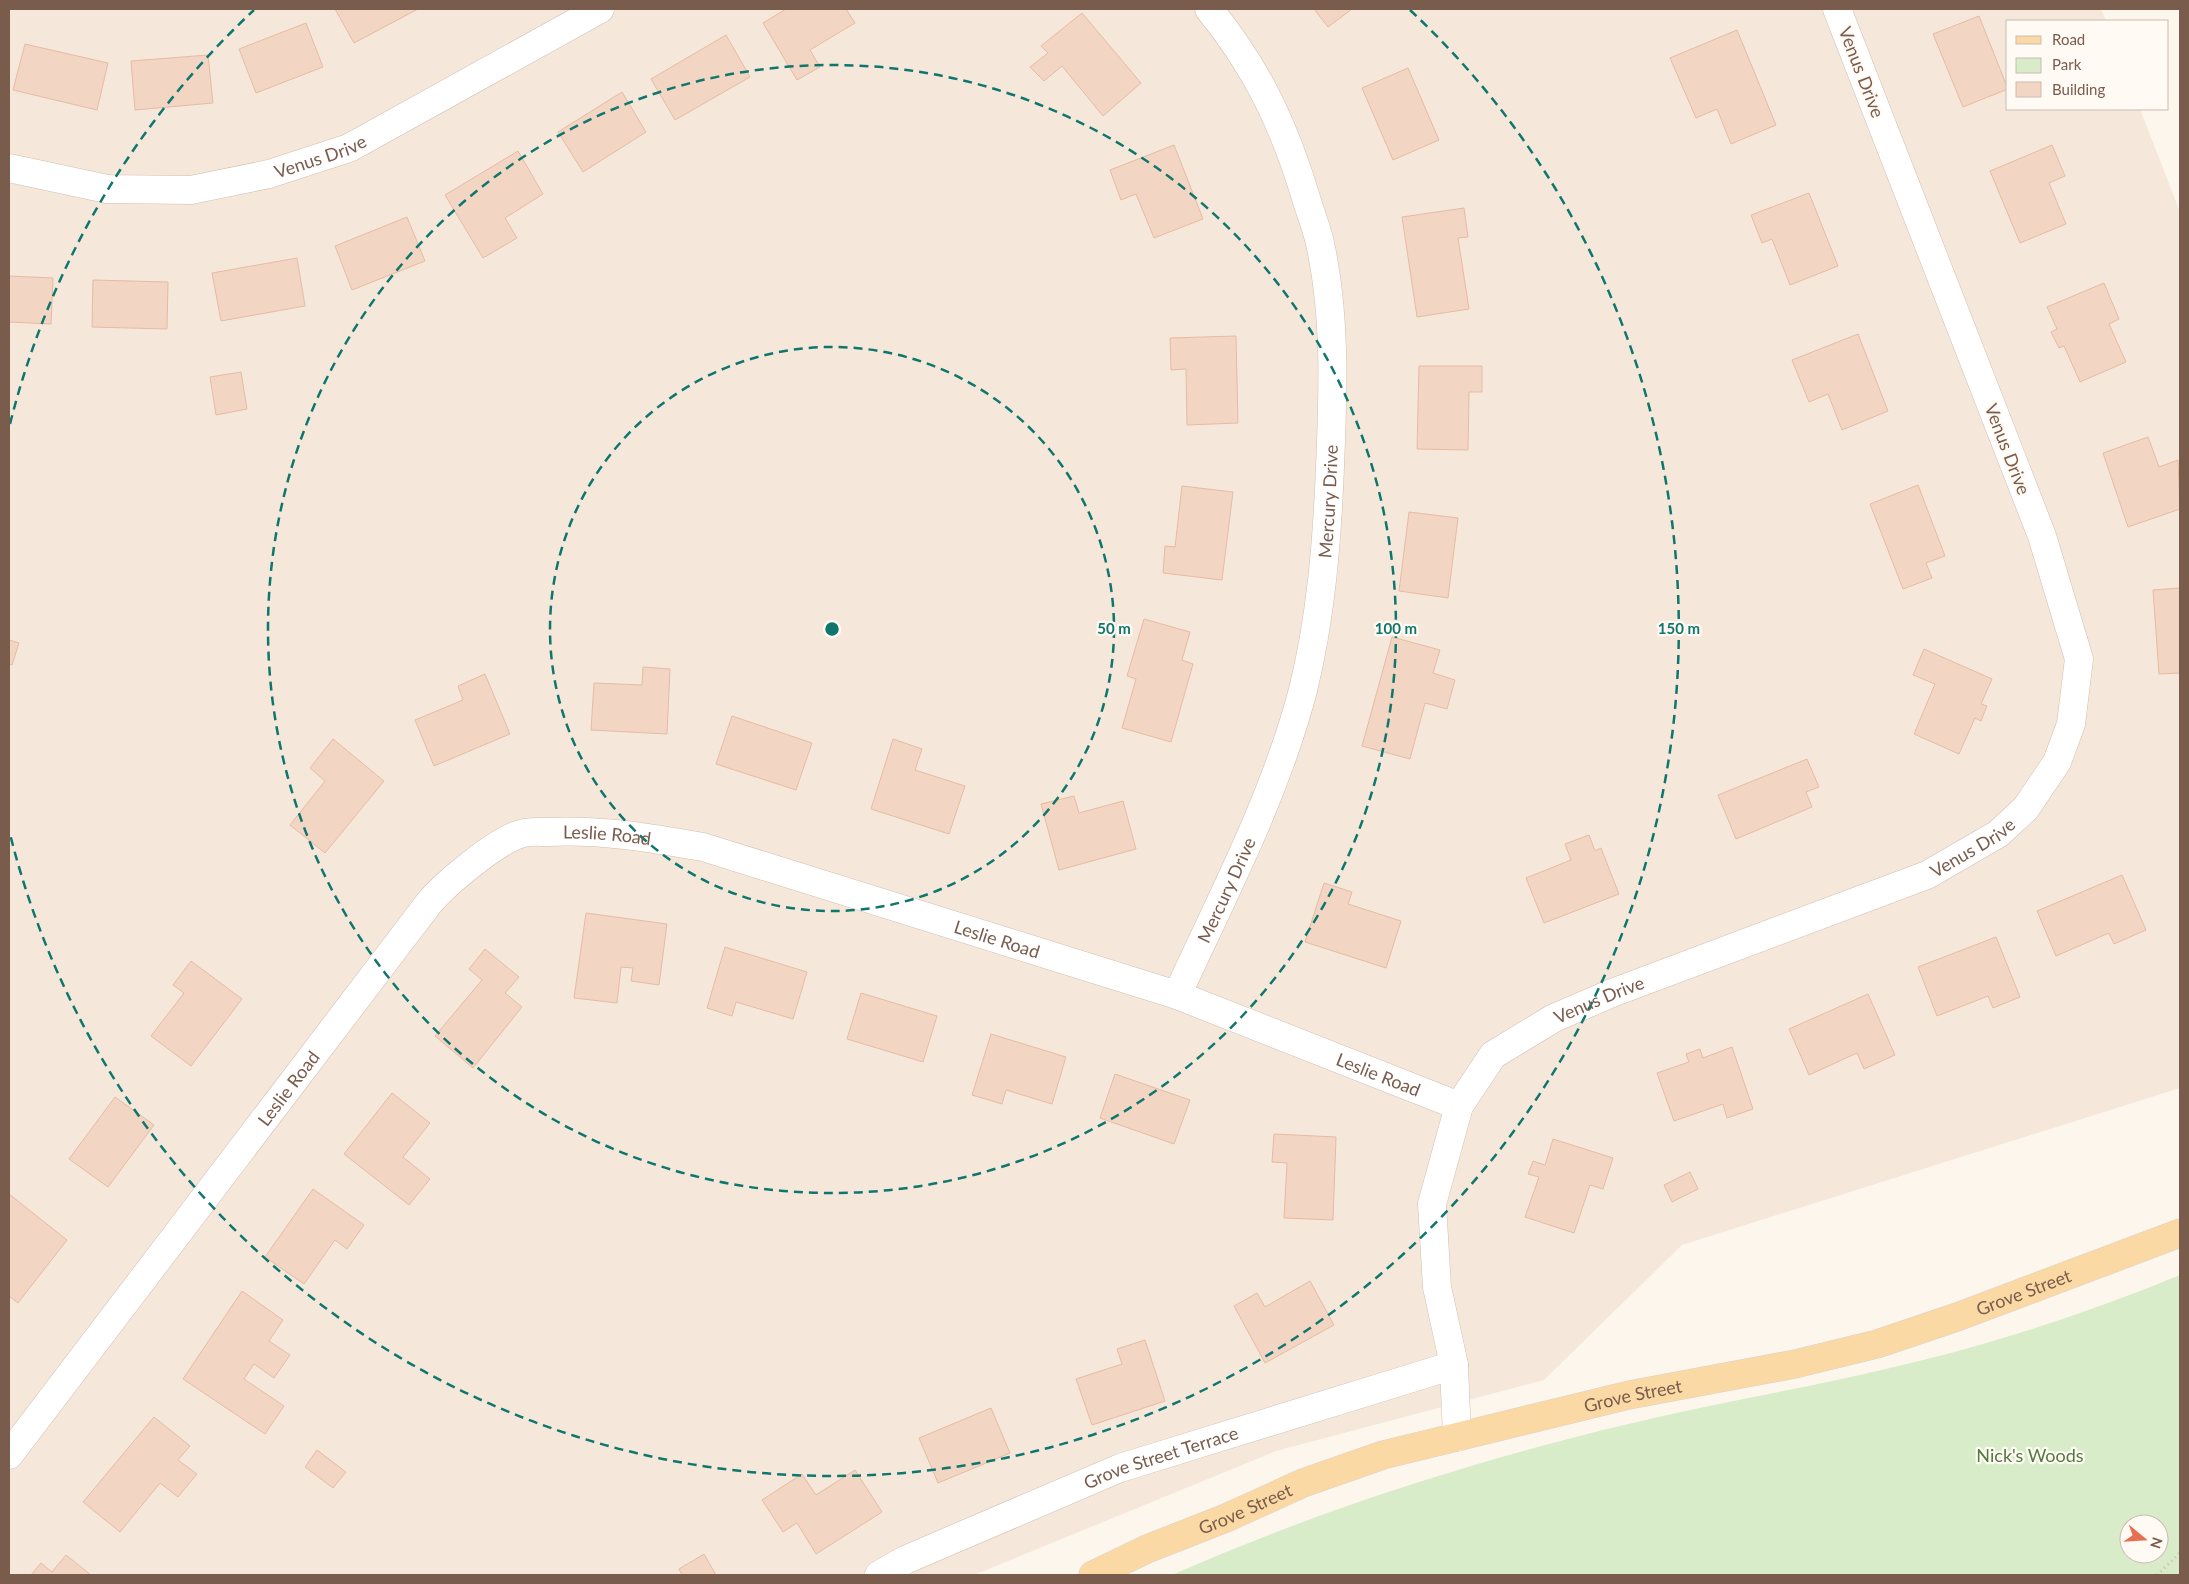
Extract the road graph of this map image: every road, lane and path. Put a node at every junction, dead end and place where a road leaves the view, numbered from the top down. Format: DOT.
graph roads {
  1 [pos="600,9"];
  2 [pos="1209,9"];
  3 [pos="1838,9"];
  4 [pos="9,168"];
  5 [pos="1177,994"];
  6 [pos="1459,1106"];
  7 [pos="2180,1233"];
  8 [pos="1454,1365"];
  9 [pos="1457,1437"];
  10 [pos="9,1456"];
  11 [pos="2180,1554"];
  12 [pos="879,1575"];
  13 [pos="1093,1575"];
  14 [pos="2157,1575"];
  1 -- 4 [label="street, Venus Drive"];
  2 -- 5 [label="street, Mercury Drive"];
  3 -- 6 [label="street, Venus Drive"];
  5 -- 6 [label="street, Leslie Road"];
  5 -- 10 [label="street, Leslie Road"];
  6 -- 8 [label="street, Venus Drive"];
  7 -- 9 [label="main road, Grove Street"];
  8 -- 9 [label="street, Venus Drive"];
  8 -- 12 [label="street, Grove Street Terrace"];
  9 -- 13 [label="main road, Grove Street"];
  11 -- 14 [label="path"];
}
